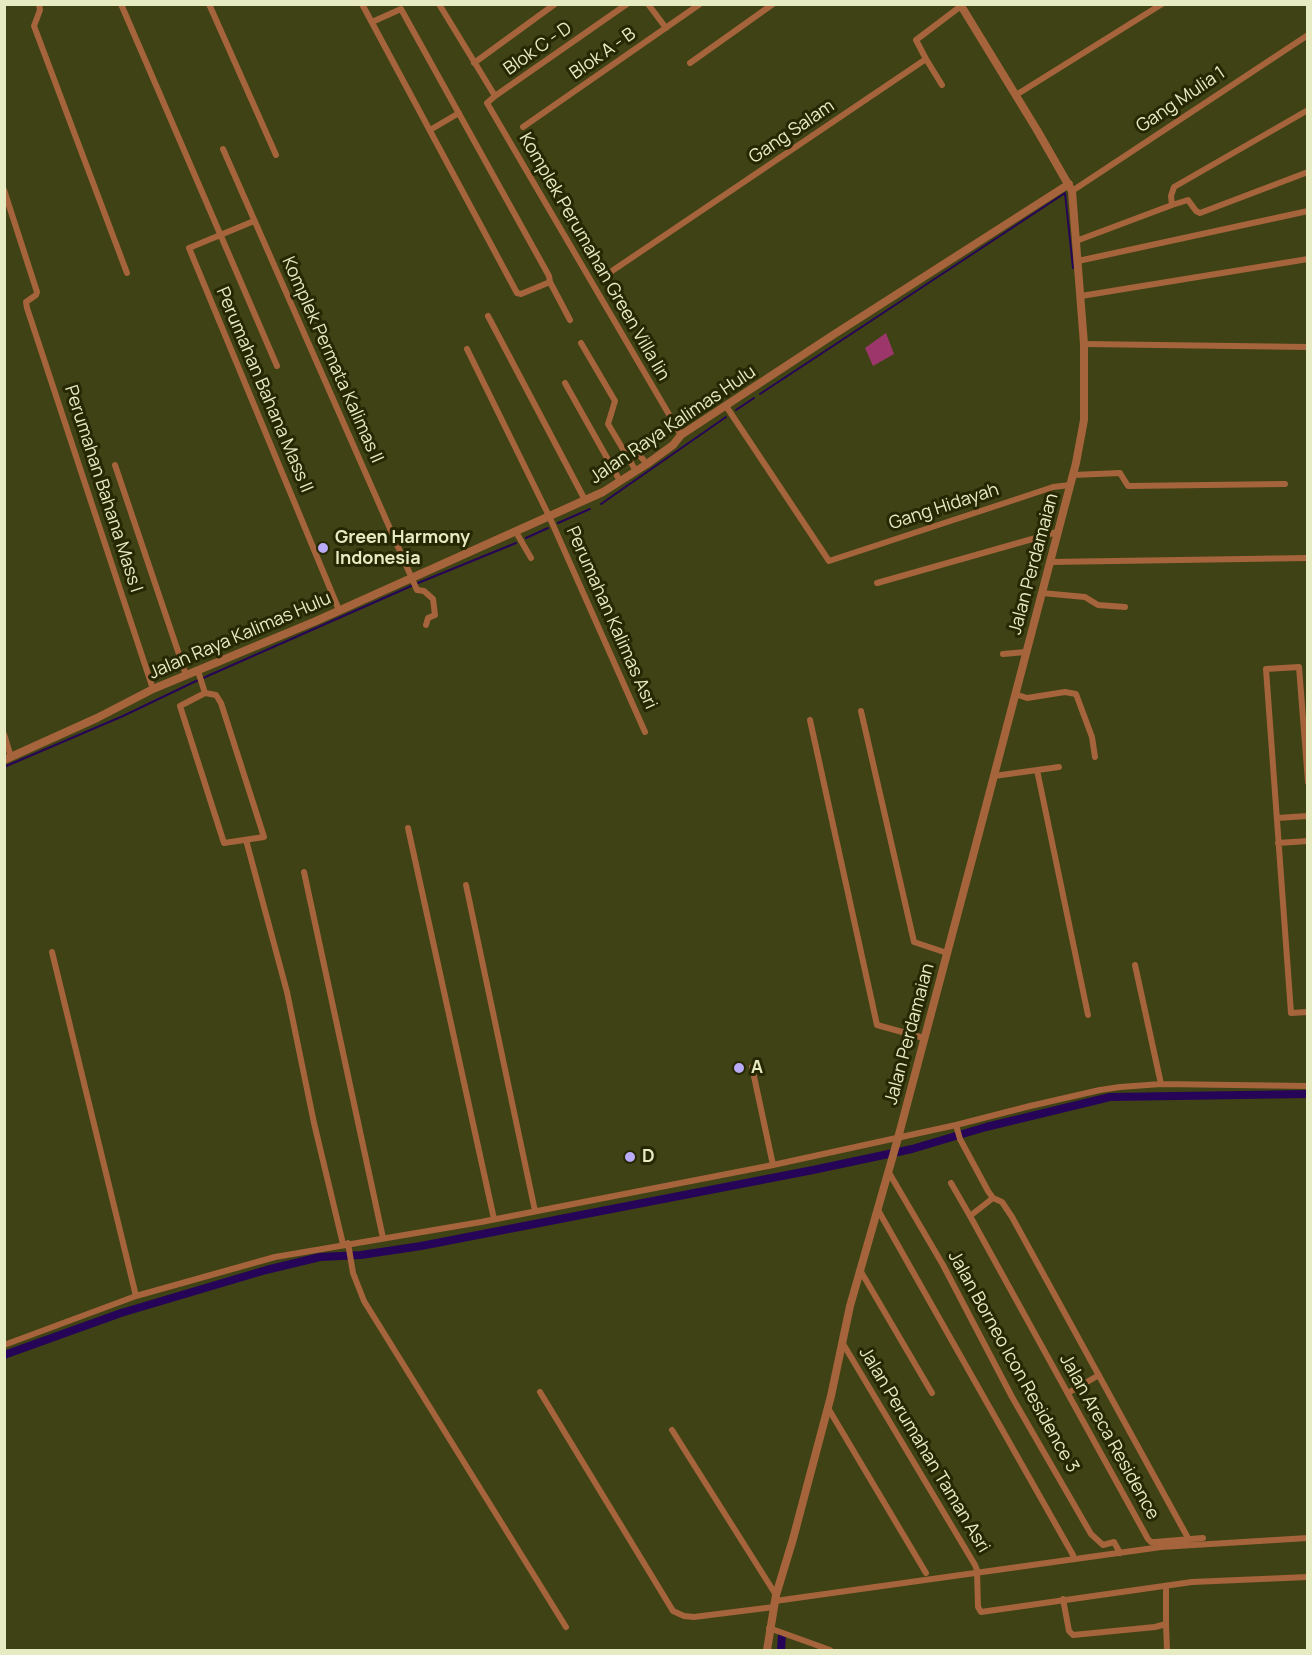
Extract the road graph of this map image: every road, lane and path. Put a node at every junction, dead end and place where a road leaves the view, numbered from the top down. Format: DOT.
graph roads {
  1 [pos="39,4"];
  2 [pos="121,4"];
  3 [pos="209,4"];
  4 [pos="362,4"];
  5 [pos="439,4"];
  6 [pos="555,4"];
  7 [pos="627,4"];
  8 [pos="648,4"];
  9 [pos="700,4"];
  10 [pos="773,4"];
  11 [pos="1162,4"];
  12 [pos="961,5"];
  13 [pos="372,22"];
  14 [pos="666,28"];
  15 [pos="1308,35"];
  16 [pos="926,59"];
  17 [pos="474,63"];
  18 [pos="690,63"];
  19 [pos="942,85"];
  20 [pos="1016,95"];
  21 [pos="495,96"];
  22 [pos="1308,110"];
  23 [pos="459,113"];
  24 [pos="523,128"];
  25 [pos="430,130"];
  26 [pos="223,149"];
  27 [pos="276,155"];
  28 [pos="1308,172"];
  29 [pos="1070,188"];
  30 [pos="4,190"];
  31 [pos="1172,205"];
  32 [pos="1308,211"];
  33 [pos="254,221"];
  34 [pos="220,235"];
  35 [pos="1076,241"];
  36 [pos="1308,259"];
  37 [pos="1078,261"];
  38 [pos="127,273"];
  39 [pos="609,273"];
  40 [pos="550,282"];
  41 [pos="1081,296"];
  42 [pos="488,316"];
  43 [pos="570,320"];
  44 [pos="581,343"];
  45 [pos="1084,344"];
  46 [pos="1308,347"];
  47 [pos="467,349"];
  48 [pos="277,366"];
  49 [pos="565,383"];
  50 [pos="726,406"];
  51 [pos="681,435"];
  52 [pos="633,448"];
  53 [pos="647,464"];
  54 [pos="115,465"];
  55 [pos="636,471"];
  56 [pos="1073,475"];
  57 [pos="620,482"];
  58 [pos="1285,484"];
  59 [pos="1070,485"];
  60 [pos="585,500"];
  61 [pos="549,516"];
  62 [pos="516,532"];
  63 [pos="1057,532"];
  64 [pos="531,558"];
  65 [pos="1308,558"];
  66 [pos="1050,562"];
  67 [pos="414,582"];
  68 [pos="877,583"];
  69 [pos="1042,593"];
  70 [pos="1125,607"];
  71 [pos="339,610"];
  72 [pos="426,625"];
  73 [pos="1026,652"];
  74 [pos="1003,654"];
  75 [pos="186,675"];
  76 [pos="200,677"];
  77 [pos="153,690"];
  78 [pos="205,693"];
  79 [pos="1015,694"];
  80 [pos="861,711"];
  81 [pos="810,720"];
  82 [pos="645,732"];
  83 [pos="4,734"];
  84 [pos="1095,757"];
  85 [pos="8,759"];
  86 [pos="1059,767"];
  87 [pos="1037,770"];
  88 [pos="994,776"];
  89 [pos="1308,782"];
  90 [pos="1308,816"];
  91 [pos="1277,818"];
  92 [pos="408,828"];
  93 [pos="246,840"];
  94 [pos="1308,840"];
  95 [pos="1278,843"];
  96 [pos="304,872"];
  97 [pos="466,885"];
  98 [pos="52,952"];
  99 [pos="947,953"];
  100 [pos="1136,965"];
  101 [pos="1308,1012"];
  102 [pos="1088,1015"];
  103 [pos="924,1038"];
  104 [pos="752,1067"];
  105 [pos="1161,1084"];
  106 [pos="1308,1086"];
  107 [pos="956,1125"];
  108 [pos="896,1142"];
  109 [pos="773,1165"];
  110 [pos="888,1170"];
  111 [pos="951,1183"];
  112 [pos="993,1198"];
  113 [pos="878,1210"];
  114 [pos="535,1211"];
  115 [pos="970,1216"];
  116 [pos="494,1219"];
  117 [pos="383,1238"];
  118 [pos="347,1245"];
  119 [pos="861,1270"];
  120 [pos="136,1296"];
  121 [pos="842,1342"];
  122 [pos="4,1345"];
  123 [pos="1100,1375"];
  124 [pos="540,1392"];
  125 [pos="932,1393"];
  126 [pos="1068,1393"];
  127 [pos="828,1408"];
  128 [pos="672,1430"];
  129 [pos="1188,1538"];
  130 [pos="1203,1538"];
  131 [pos="1308,1538"];
  132 [pos="1120,1553"];
  133 [pos="1073,1555"];
  134 [pos="926,1574"];
  135 [pos="977,1574"];
  136 [pos="1308,1577"];
  137 [pos="1166,1586"];
  138 [pos="1063,1599"];
  139 [pos="775,1601"];
  140 [pos="1166,1624"];
  141 [pos="566,1627"];
  142 [pos="772,1629"];
  143 [pos="767,1650"];
  144 [pos="830,1650"];
  145 [pos="1167,1650"];
  1 -- 38 [label="street"];
  2 -- 34 [label="street"];
  3 -- 27 [label="street"];
  4 -- 13 [label="street"];
  5 -- 17 [label="street"];
  6 -- 17 [label="street"];
  7 -- 21 [label="street, Blok C - D"];
  8 -- 14 [label="street"];
  9 -- 14 [label="street, Blok A - B"];
  10 -- 18 [label="street"];
  11 -- 20 [label="street"];
  12 -- 16 [label="street"];
  12 -- 20 [label="street, Jalan Perdamaian"];
  13 -- 23 [label="street"];
  13 -- 25 [label="street"];
  14 -- 24 [label="street, Blok A - B"];
  15 -- 29 [label="street, Gang Mulia 1"];
  16 -- 19 [label="street"];
  16 -- 39 [label="street, Gang Salam"];
  17 -- 21 [label="street"];
  20 -- 29 [label="street, Jalan Perdamaian"];
  21 -- 51 [label="street, Komplek Perumahan Green Villa Iin"];
  22 -- 31 [label="street"];
  23 -- 25 [label="street"];
  23 -- 40 [label="street"];
  25 -- 40 [label="street"];
  26 -- 33 [label="street, Komplek Permata Kalimas II"];
  28 -- 31 [label="street"];
  29 -- 35 [label="street, Jalan Perdamaian"];
  29 -- 50 [label="street, Jalan Raya Kalimas Hulu"];
  30 -- 77 [label="street, Perumahan Bahana Mass I"];
  31 -- 35 [label="street"];
  32 -- 37 [label="street"];
  33 -- 34 [label="street, Perumahan Bahana Mass II"];
  33 -- 67 [label="street, Komplek Permata Kalimas II"];
  34 -- 48 [label="street"];
  34 -- 71 [label="street, Perumahan Bahana Mass II"];
  35 -- 37 [label="street, Jalan Perdamaian"];
  36 -- 41 [label="street"];
  37 -- 41 [label="street, Jalan Perdamaian"];
  40 -- 43 [label="street"];
  41 -- 45 [label="street, Jalan Perdamaian"];
  42 -- 60 [label="street"];
  44 -- 55 [label="street"];
  45 -- 46 [label="street"];
  45 -- 56 [label="street, Jalan Perdamaian"];
  47 -- 61 [label="street, Perumahan Kalimas Asri"];
  49 -- 57 [label="street"];
  50 -- 51 [label="street, Jalan Raya Kalimas Hulu"];
  50 -- 59 [label="street, Gang Hidayah"];
  51 -- 53 [label="street, Jalan Raya Kalimas Hulu"];
  52 -- 53 [label="street"];
  53 -- 55 [label="street, Jalan Raya Kalimas Hulu"];
  54 -- 75 [label="street"];
  55 -- 57 [label="street, Jalan Raya Kalimas Hulu"];
  56 -- 58 [label="street"];
  56 -- 59 [label="street, Jalan Perdamaian"];
  57 -- 60 [label="street, Jalan Raya Kalimas Hulu"];
  59 -- 63 [label="street, Jalan Perdamaian"];
  60 -- 61 [label="street, Jalan Raya Kalimas Hulu"];
  61 -- 62 [label="street, Jalan Raya Kalimas Hulu"];
  61 -- 82 [label="street, Perumahan Kalimas Asri"];
  62 -- 64 [label="street"];
  62 -- 67 [label="street, Jalan Raya Kalimas Hulu"];
  63 -- 66 [label="street, Jalan Perdamaian"];
  63 -- 68 [label="street"];
  65 -- 66 [label="street"];
  66 -- 69 [label="street, Jalan Perdamaian"];
  67 -- 71 [label="street, Jalan Raya Kalimas Hulu"];
  67 -- 72 [label="street, Komplek Permata Kalimas II"];
  69 -- 70 [label="street"];
  69 -- 73 [label="street, Jalan Perdamaian"];
  71 -- 76 [label="street, Jalan Raya Kalimas Hulu"];
  73 -- 74 [label="street"];
  73 -- 79 [label="street, Jalan Perdamaian"];
  75 -- 76 [label="street, Jalan Raya Kalimas Hulu"];
  75 -- 77 [label="street, Jalan Raya Kalimas Hulu"];
  76 -- 78 [label="street"];
  77 -- 85 [label="street, Jalan Raya Kalimas Hulu"];
  78 -- 93 [label="street"];
  78 -- 93 [label="street"];
  79 -- 84 [label="street"];
  79 -- 88 [label="street, Jalan Perdamaian"];
  80 -- 99 [label="street"];
  81 -- 103 [label="street"];
  83 -- 85 [label="street"];
  86 -- 87 [label="street"];
  87 -- 88 [label="street"];
  87 -- 102 [label="street"];
  88 -- 99 [label="street, Jalan Perdamaian"];
  89 -- 91 [label="street"];
  90 -- 91 [label="street"];
  91 -- 95 [label="street"];
  92 -- 116 [label="street"];
  93 -- 118 [label="street"];
  94 -- 95 [label="street"];
  95 -- 101 [label="street"];
  96 -- 117 [label="street"];
  97 -- 114 [label="street"];
  98 -- 120 [label="street"];
  99 -- 103 [label="street, Jalan Perdamaian"];
  100 -- 105 [label="street"];
  103 -- 108 [label="street, Jalan Perdamaian"];
  104 -- 109 [label="street"];
  105 -- 106 [label="street"];
  105 -- 107 [label="street"];
  107 -- 108 [label="street"];
  107 -- 112 [label="street, Jalan Areca Residence"];
  108 -- 109 [label="street"];
  108 -- 110 [label="street, Jalan Perdamaian"];
  109 -- 114 [label="street"];
  110 -- 113 [label="street, Jalan Perdamaian"];
  110 -- 132 [label="street, Jalan Borneo Icon Residence 3"];
  111 -- 115 [label="street, Jalan Areca Residence"];
  112 -- 115 [label="street"];
  112 -- 123 [label="street, Jalan Areca Residence"];
  113 -- 119 [label="street, Jalan Perdamaian"];
  113 -- 133 [label="street"];
  114 -- 116 [label="street"];
  115 -- 126 [label="street, Jalan Areca Residence"];
  116 -- 117 [label="street"];
  117 -- 118 [label="street"];
  118 -- 120 [label="street"];
  118 -- 141 [label="street"];
  119 -- 121 [label="street, Jalan Perdamaian"];
  119 -- 125 [label="street"];
  120 -- 122 [label="street"];
  121 -- 127 [label="street, Jalan Perdamaian"];
  121 -- 135 [label="street, Jalan Perumahan Taman Asri"];
  123 -- 126 [label="street"];
  123 -- 129 [label="street, Jalan Areca Residence"];
  124 -- 139 [label="street"];
  126 -- 129 [label="street, Jalan Areca Residence"];
  127 -- 134 [label="street"];
  127 -- 139 [label="street, Jalan Perdamaian"];
  128 -- 139 [label="street"];
  129 -- 130 [label="street"];
  131 -- 132 [label="street"];
  132 -- 135 [label="street"];
  135 -- 138 [label="street"];
  135 -- 139 [label="street"];
  136 -- 137 [label="street"];
  137 -- 138 [label="street"];
  137 -- 140 [label="street"];
  138 -- 140 [label="street"];
  139 -- 142 [label="street, Jalan Perdamaian"];
  140 -- 145 [label="street"];
  142 -- 143 [label="street, Jalan Perdamaian"];
  142 -- 144 [label="street"];
}
